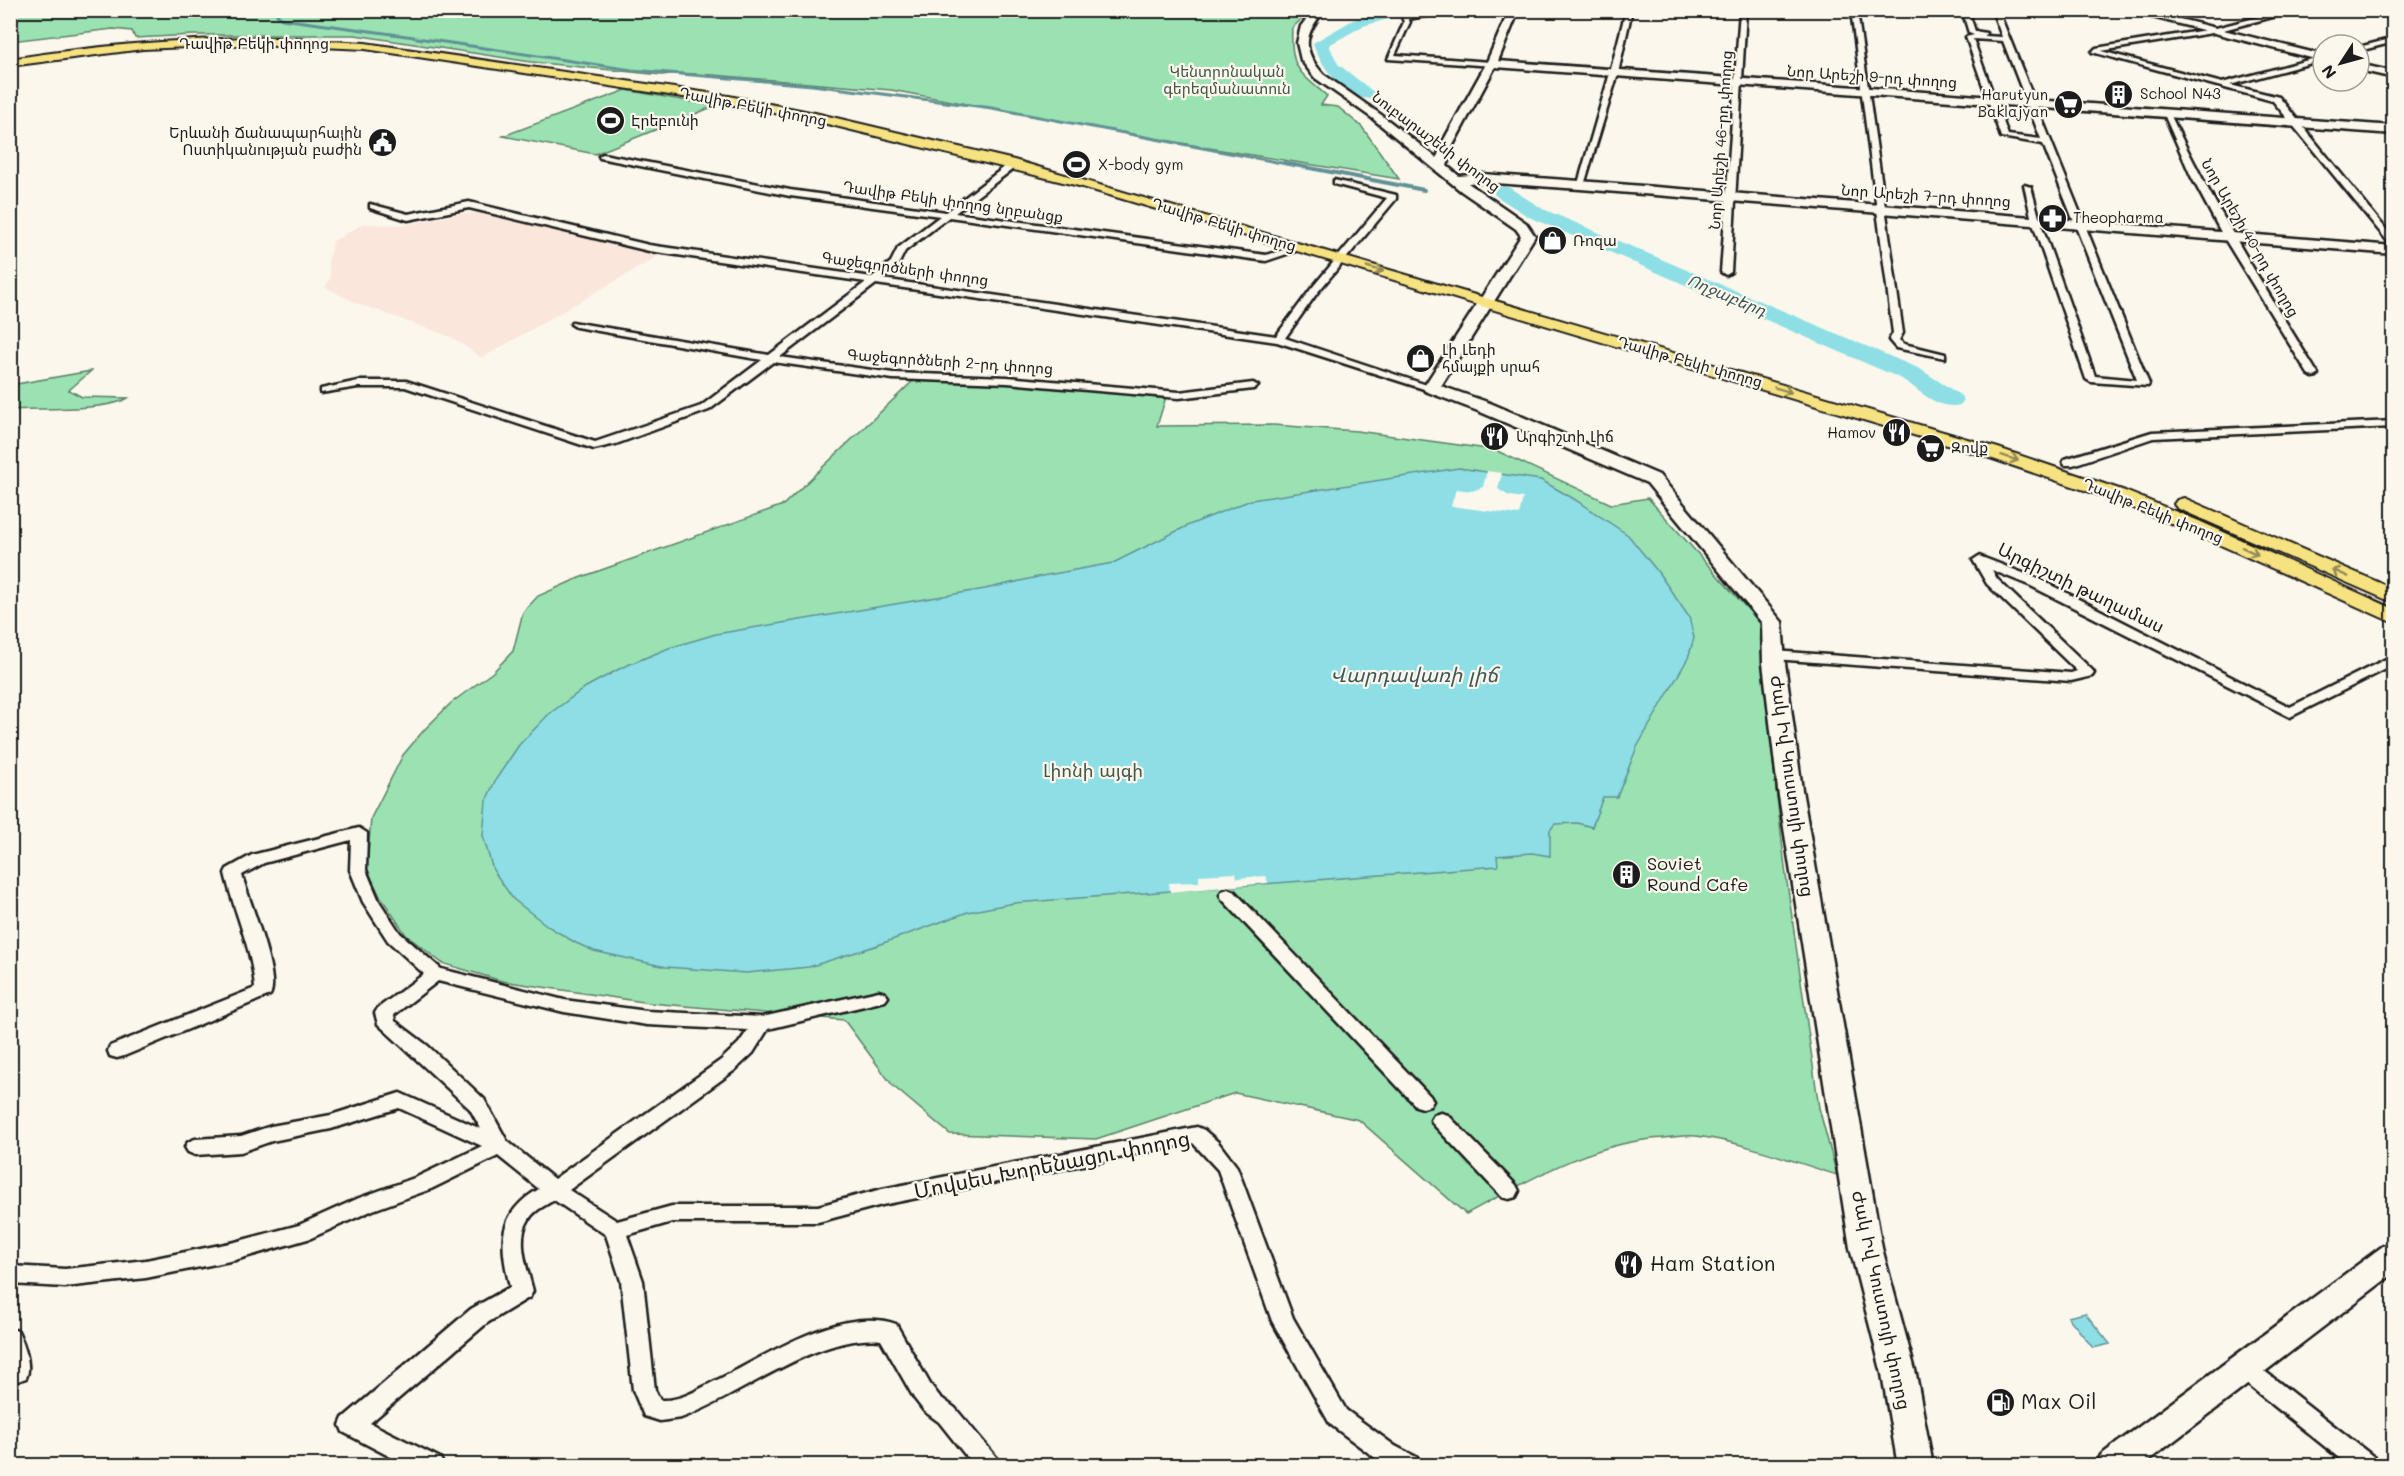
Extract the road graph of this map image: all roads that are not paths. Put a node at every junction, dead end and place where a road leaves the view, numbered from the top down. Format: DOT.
graph roads {
  1 [pos="1320,10"];
  2 [pos="1458,10"];
  3 [pos="1519,10"];
  4 [pos="1629,10"];
  5 [pos="1743,10"];
  6 [pos="1854,10"];
  7 [pos="1965,10"];
  8 [pos="1995,10"];
  9 [pos="2130,10"];
  10 [pos="2296,10"];
  11 [pos="2212,31"];
  12 [pos="2005,37"];
  13 [pos="2394,40"];
  14 [pos="2371,46"];
  15 [pos="2311,55"];
  16 [pos="10,58"];
  17 [pos="2311,61"];
  18 [pos="10,63"];
  19 [pos="1491,64"];
  20 [pos="2371,70"];
  21 [pos="1614,73"];
  22 [pos="2394,75"];
  23 [pos="1739,82"];
  24 [pos="2222,84"];
  25 [pos="1865,92"];
  26 [pos="1991,101"];
  27 [pos="2030,104"];
  28 [pos="2166,114"];
  29 [pos="2295,123"];
  30 [pos="2393,130"];
  31 [pos="1410,142"];
  32 [pos="2046,142"];
  33 [pos="1438,144"];
  34 [pos="603,156"];
  35 [pos="1014,164"];
  36 [pos="1440,167"];
  37 [pos="1456,180"];
  38 [pos="1337,182"];
  39 [pos="1580,184"];
  40 [pos="2026,187"];
  41 [pos="1729,198"];
  42 [pos="373,206"];
  43 [pos="1880,209"];
  44 [pos="948,214"];
  45 [pos="2036,220"];
  46 [pos="2081,224"];
  47 [pos="2228,236"];
  48 [pos="1300,248"];
  49 [pos="2394,248"];
  50 [pos="1345,254"];
  51 [pos="1726,272"];
  52 [pos="875,280"];
  53 [pos="1489,297"];
  54 [pos="576,324"];
  55 [pos="1279,339"];
  56 [pos="1941,357"];
  57 [pos="768,358"];
  58 [pos="2313,374"];
  59 [pos="1253,386"];
  60 [pos="1431,388"];
  61 [pos="325,391"];
  62 [pos="2394,424"];
  63 [pos="2069,462"];
  64 [pos="2394,597"];
  65 [pos="2394,617"];
  66 [pos="1774,655"];
  67 [pos="2394,659"];
  68 [pos="1228,896"];
  69 [pos="435,974"];
  70 [pos="879,997"];
  71 [pos="770,1022"];
  72 [pos="117,1051"];
  73 [pos="1423,1101"];
  74 [pos="1441,1120"];
  75 [pos="500,1146"];
  76 [pos="195,1147"];
  77 [pos="554,1190"];
  78 [pos="1509,1191"];
  79 [pos="615,1230"];
  80 [pos="2394,1255"];
  81 [pos="10,1275"];
  82 [pos="10,1338"];
  83 [pos="2245,1369"];
  84 [pos="18,1371"];
  85 [pos="432,1466"];
  86 [pos="989,1466"];
  87 [pos="1410,1466"];
  88 [pos="1916,1466"];
  89 [pos="2113,1466"];
  90 [pos="2367,1466"];
  1 -- 31 [label="main road, Նուբարաշենի փողոց"];
  2 -- 19 [label="street"];
  3 -- 19 [label="main road"];
  4 -- 21 [label="street"];
  5 -- 23 [label="street, Նոր Արեշի 46-րդ փողոց"];
  6 -- 25 [label="street"];
  7 -- 12 [label="street"];
  8 -- 12 [label="street"];
  9 -- 11 [label="main road"];
  10 -- 11 [label="street"];
  11 -- 15 [label="main road"];
  11 -- 24 [label="street"];
  12 -- 26 [label="street"];
  12 -- 27 [label="street"];
  13 -- 14 [label="street"];
  16 -- 50 [label="main road, Դավիթ Բեկի փողոց"];
  17 -- 24 [label="street"];
  18 -- 35 [label="main road, Դավիթ Բեկի փողոց"];
  19 -- 21 [label="main road, Նոր Արեշի 9-րդ փողոց"];
  19 -- 33 [label="main road"];
  20 -- 22 [label="main road"];
  21 -- 23 [label="main road, Նոր Արեշի 9-րդ փողոց"];
  21 -- 39 [label="street"];
  23 -- 25 [label="main road, Նոր Արեշի 9-րդ փողոց"];
  23 -- 41 [label="street, Նոր Արեշի 46-րդ փողոց"];
  24 -- 29 [label="street"];
  25 -- 26 [label="main road, Նոր Արեշի 9-րդ փողոց"];
  25 -- 43 [label="street"];
  26 -- 27 [label="main road, Նոր Արեշի 9-րդ փողոց"];
  26 -- 32 [label="street"];
  27 -- 28 [label="main road, Նոր Արեշի 9-րդ փողոց"];
  27 -- 32 [label="street"];
  28 -- 29 [label="main road, Նոր Արեշի 9-րդ փողոց"];
  28 -- 47 [label="street, Նոր Արեշի 40-րդ փողոց"];
  29 -- 30 [label="main road, Նոր Արեշի 9-րդ փողոց"];
  29 -- 49 [label="street"];
  31 -- 33 [label="main road"];
  31 -- 36 [label="main road, Նուբարաշենի փողոց"];
  32 -- 46 [label="street"];
  33 -- 36 [label="main road"];
  34 -- 44 [label="street, Դավիթ Բեկի փողոց նրբանցք"];
  35 -- 44 [label="street"];
  35 -- 48 [label="main road, Դավիթ Բեկի փողոց"];
  36 -- 37 [label="main road, Նուբարաշենի փողոց"];
  37 -- 39 [label="main road, Նոր Արեշի 7-րդ փողոց"];
  37 -- 53 [label="main road, Նուբարաշենի փողոց"];
  38 -- 50 [label="street"];
  39 -- 41 [label="main road, Նոր Արեշի 7-րդ փողոց"];
  40 -- 45 [label="street"];
  41 -- 43 [label="main road, Նոր Արեշի 7-րդ փողոց"];
  41 -- 51 [label="street, Նոր Արեշի 46-րդ փողոց"];
  42 -- 52 [label="street, Գաջեգործների փողոց"];
  43 -- 45 [label="main road, Նոր Արեշի 7-րդ փողոց"];
  43 -- 56 [label="street"];
  44 -- 48 [label="street, Դավիթ Բեկի փողոց նրբանցք"];
  44 -- 52 [label="street"];
  45 -- 46 [label="main road, Նոր Արեշի 7-րդ փողոց"];
  45 -- 46 [label="street"];
  46 -- 47 [label="main road, Նոր Արեշի 7-րդ փողոց"];
  47 -- 49 [label="main road, Նոր Արեշի 7-րդ փողոց"];
  47 -- 58 [label="street, Նոր Արեշի 40-րդ փողոց"];
  48 -- 50 [label="main road, Դավիթ Բեկի փողոց"];
  50 -- 53 [label="main road, Դավիթ Բեկի փողոց"];
  50 -- 55 [label="street"];
  52 -- 55 [label="street, Գաջեգործների փողոց"];
  52 -- 57 [label="street"];
  53 -- 60 [label="main road"];
  53 -- 63 [label="main road, Դավիթ Բեկի փողոց"];
  53 -- 65 [label="main road, Դավիթ Բեկի փողոց, one-way"];
  54 -- 57 [label="street, Գաջեգործների 2-րդ փողոց"];
  55 -- 60 [label="street, Գաջեգործների փողոց"];
  57 -- 59 [label="street, Գաջեգործների 2-րդ փողոց"];
  57 -- 61 [label="street"];
  60 -- 66 [label="main road, Ժակ Իվ Կուստոյի փողոց"];
  62 -- 63 [label="street, Դավիթ Բեկի փողոց"];
  64 -- 63 [label="main road, Դավիթ Բեկի փողոց, one-way"];
  66 -- 67 [label="street, Արգիշտի թաղամաս"];
  66 -- 88 [label="main road, Ժակ Իվ Կուստոյի փողոց"];
  68 -- 73 [label="street"];
  69 -- 71 [label="street"];
  69 -- 72 [label="street"];
  69 -- 75 [label="street"];
  70 -- 71 [label="street"];
  71 -- 77 [label="street"];
  74 -- 78 [label="street"];
  75 -- 76 [label="street"];
  75 -- 77 [label="street"];
  75 -- 81 [label="street"];
  77 -- 79 [label="street"];
  77 -- 85 [label="street"];
  79 -- 86 [label="street"];
  79 -- 87 [label="street, Մովսես Խորենացու փողոց"];
  80 -- 83 [label="main road"];
  82 -- 84 [label="street"];
  83 -- 89 [label="main road"];
  83 -- 90 [label="street"];
}
